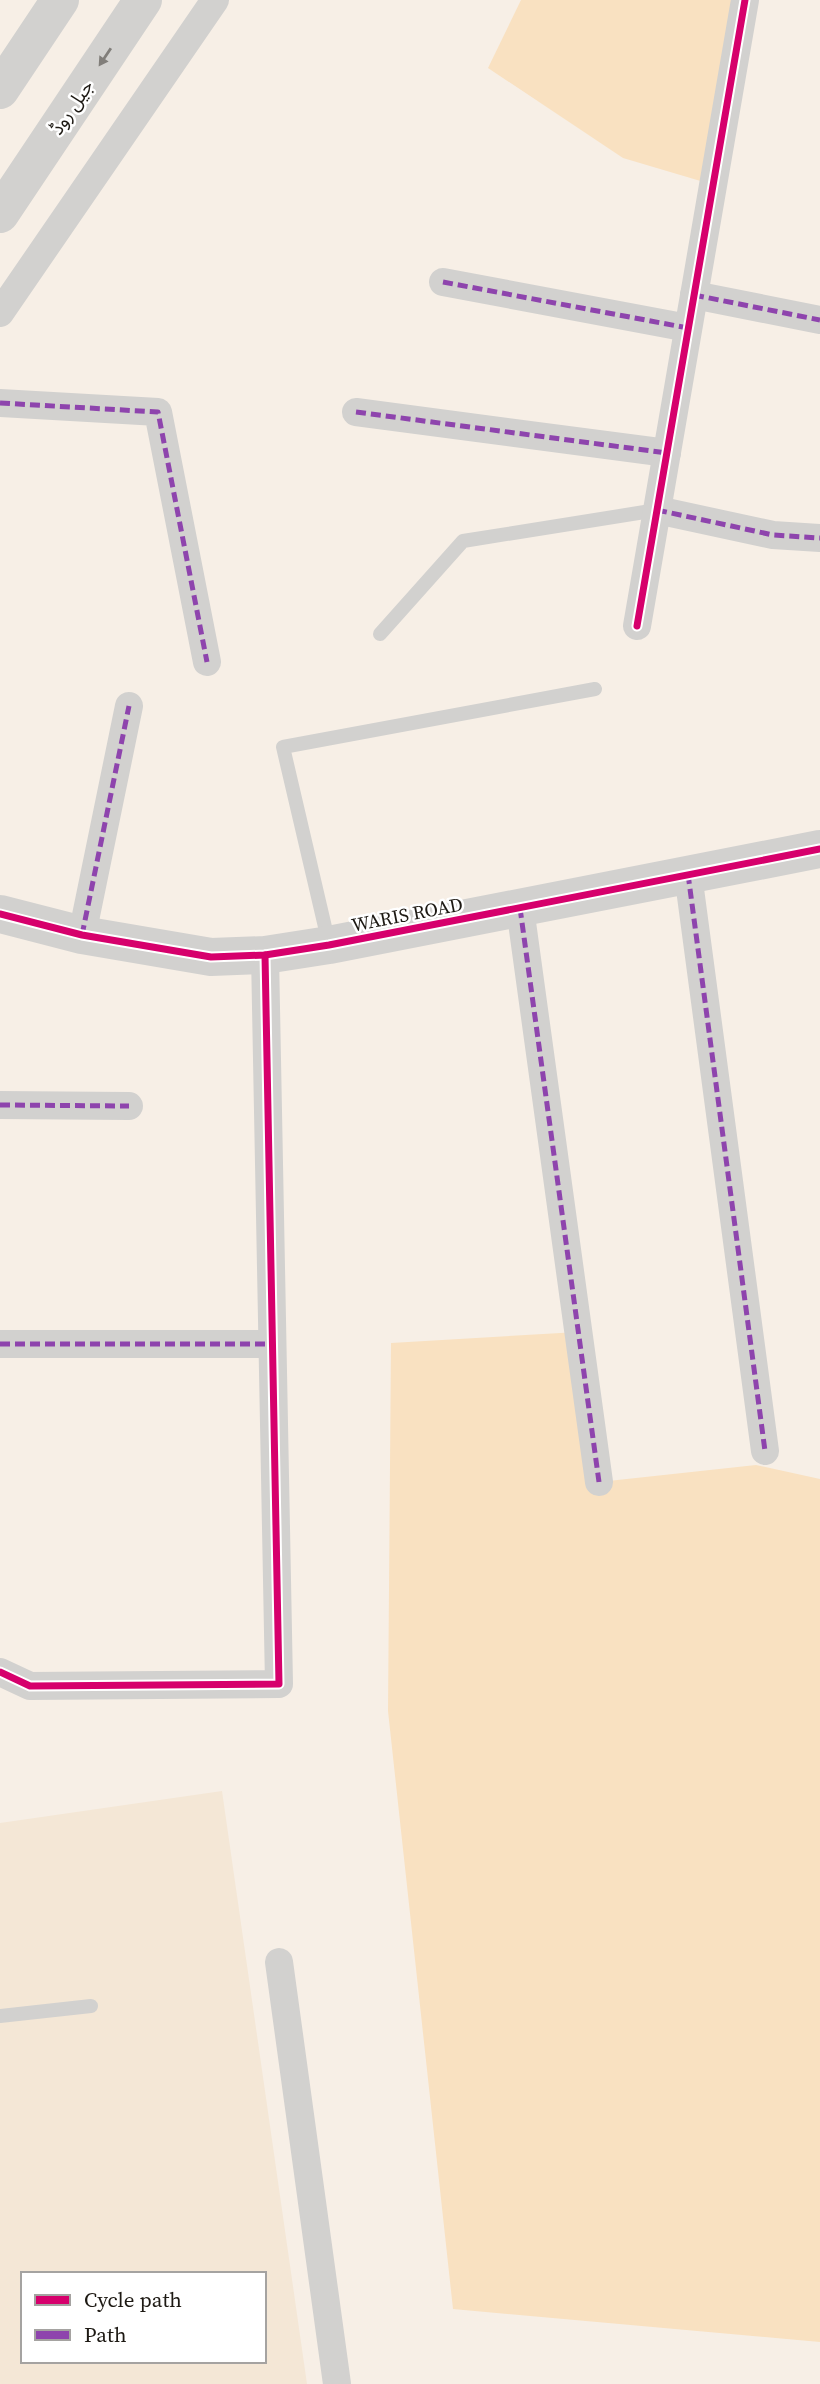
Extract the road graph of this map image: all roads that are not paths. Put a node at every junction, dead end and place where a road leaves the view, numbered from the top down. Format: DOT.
graph roads {
  1 [pos="60,0"];
  2 [pos="143,0"];
  3 [pos="215,0"];
  4 [pos="746,0"];
  5 [pos="0,90"];
  6 [pos="0,214"];
  7 [pos="443,282"];
  8 [pos="694,295"];
  9 [pos="0,313"];
  10 [pos="820,320"];
  11 [pos="688,328"];
  12 [pos="0,403"];
  13 [pos="356,412"];
  14 [pos="667,453"];
  15 [pos="657,510"];
  16 [pos="820,538"];
  17 [pos="637,626"];
  18 [pos="380,634"];
  19 [pos="207,662"];
  20 [pos="595,689"];
  21 [pos="129,706"];
  22 [pos="820,849"];
  23 [pos="688,874"];
  24 [pos="520,908"];
  25 [pos="0,914"];
  26 [pos="82,935"];
  27 [pos="329,945"];
  28 [pos="265,955"];
  29 [pos="0,1105"];
  30 [pos="129,1106"];
  31 [pos="0,1344"];
  32 [pos="272,1344"];
  33 [pos="765,1451"];
  34 [pos="599,1482"];
  35 [pos="3,1680"];
  36 [pos="279,1962"];
  37 [pos="91,2007"];
  38 [pos="0,2016"];
  39 [pos="337,2384"];
  1 -- 5 [label="street"];
  2 -- 6 [label="street, جیل روڈ, one-way"];
  3 -- 9 [label="street"];
  4 -- 8 [label="street"];
  7 -- 11 [label="street"];
  8 -- 10 [label="street"];
  8 -- 11 [label="street"];
  11 -- 14 [label="street"];
  12 -- 19 [label="street"];
  13 -- 14 [label="street"];
  14 -- 15 [label="street"];
  15 -- 16 [label="street"];
  15 -- 17 [label="street"];
  15 -- 18 [label="lane"];
  20 -- 27 [label="lane"];
  21 -- 26 [label="street"];
  22 -- 23 [label="street, WARIS ROAD"];
  23 -- 24 [label="street, WARIS ROAD"];
  23 -- 33 [label="street"];
  24 -- 27 [label="street, WARIS ROAD"];
  24 -- 34 [label="street"];
  25 -- 26 [label="street, WARIS ROAD"];
  26 -- 28 [label="street, WARIS ROAD"];
  27 -- 28 [label="street, WARIS ROAD"];
  28 -- 32 [label="street"];
  29 -- 30 [label="street"];
  31 -- 32 [label="street"];
  32 -- 35 [label="street"];
  36 -- 39 [label="street"];
  37 -- 38 [label="lane"];
}
